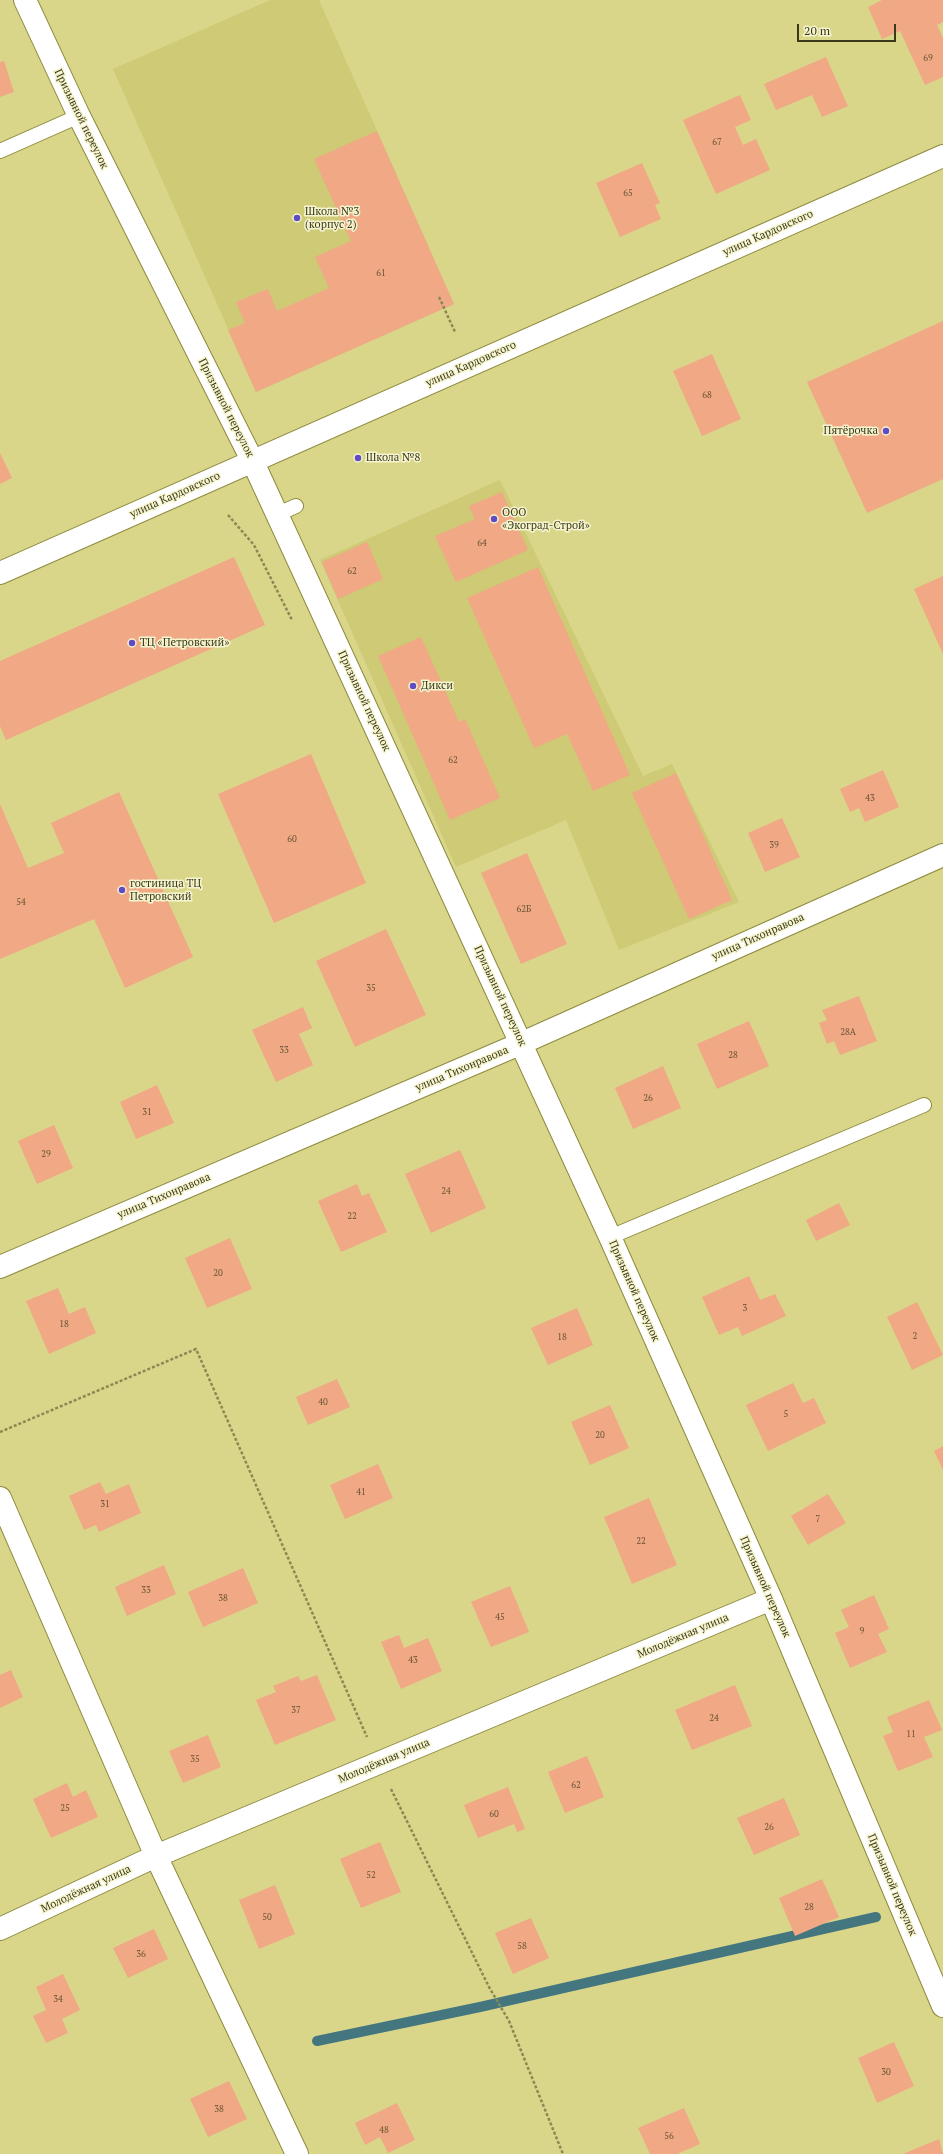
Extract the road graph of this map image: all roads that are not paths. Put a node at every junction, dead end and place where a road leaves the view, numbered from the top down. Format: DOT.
graph roads {
  1 [pos="25,0"];
  2 [pos="79,116"];
  3 [pos="0,151"];
  4 [pos="943,156"];
  5 [pos="252,460"];
  6 [pos="0,573"];
  7 [pos="943,855"];
  8 [pos="522,1043"];
  9 [pos="924,1105"];
  10 [pos="610,1237"];
  11 [pos="0,1267"];
  12 [pos="0,1498"];
  13 [pos="771,1600"];
  14 [pos="156,1856"];
  15 [pos="0,1929"];
  16 [pos="943,2006"];
  17 [pos="297,2154"];
  1 -- 2 [label="street, Призывной переулок"];
  2 -- 3 [label="lane"];
  2 -- 5 [label="street, Призывной переулок"];
  4 -- 5 [label="street, улица Кардовского"];
  5 -- 6 [label="street, улица Кардовского"];
  5 -- 8 [label="street, Призывной переулок"];
  7 -- 8 [label="street, улица Тихонравова"];
  8 -- 10 [label="street, Призывной переулок"];
  8 -- 11 [label="street, улица Тихонравова"];
  9 -- 10 [label="lane"];
  10 -- 13 [label="street, Призывной переулок"];
  12 -- 14 [label="street"];
  13 -- 14 [label="street, Молодёжная улица"];
  13 -- 16 [label="street, Призывной переулок"];
  14 -- 15 [label="street, Молодёжная улица"];
  14 -- 17 [label="street"];
}
